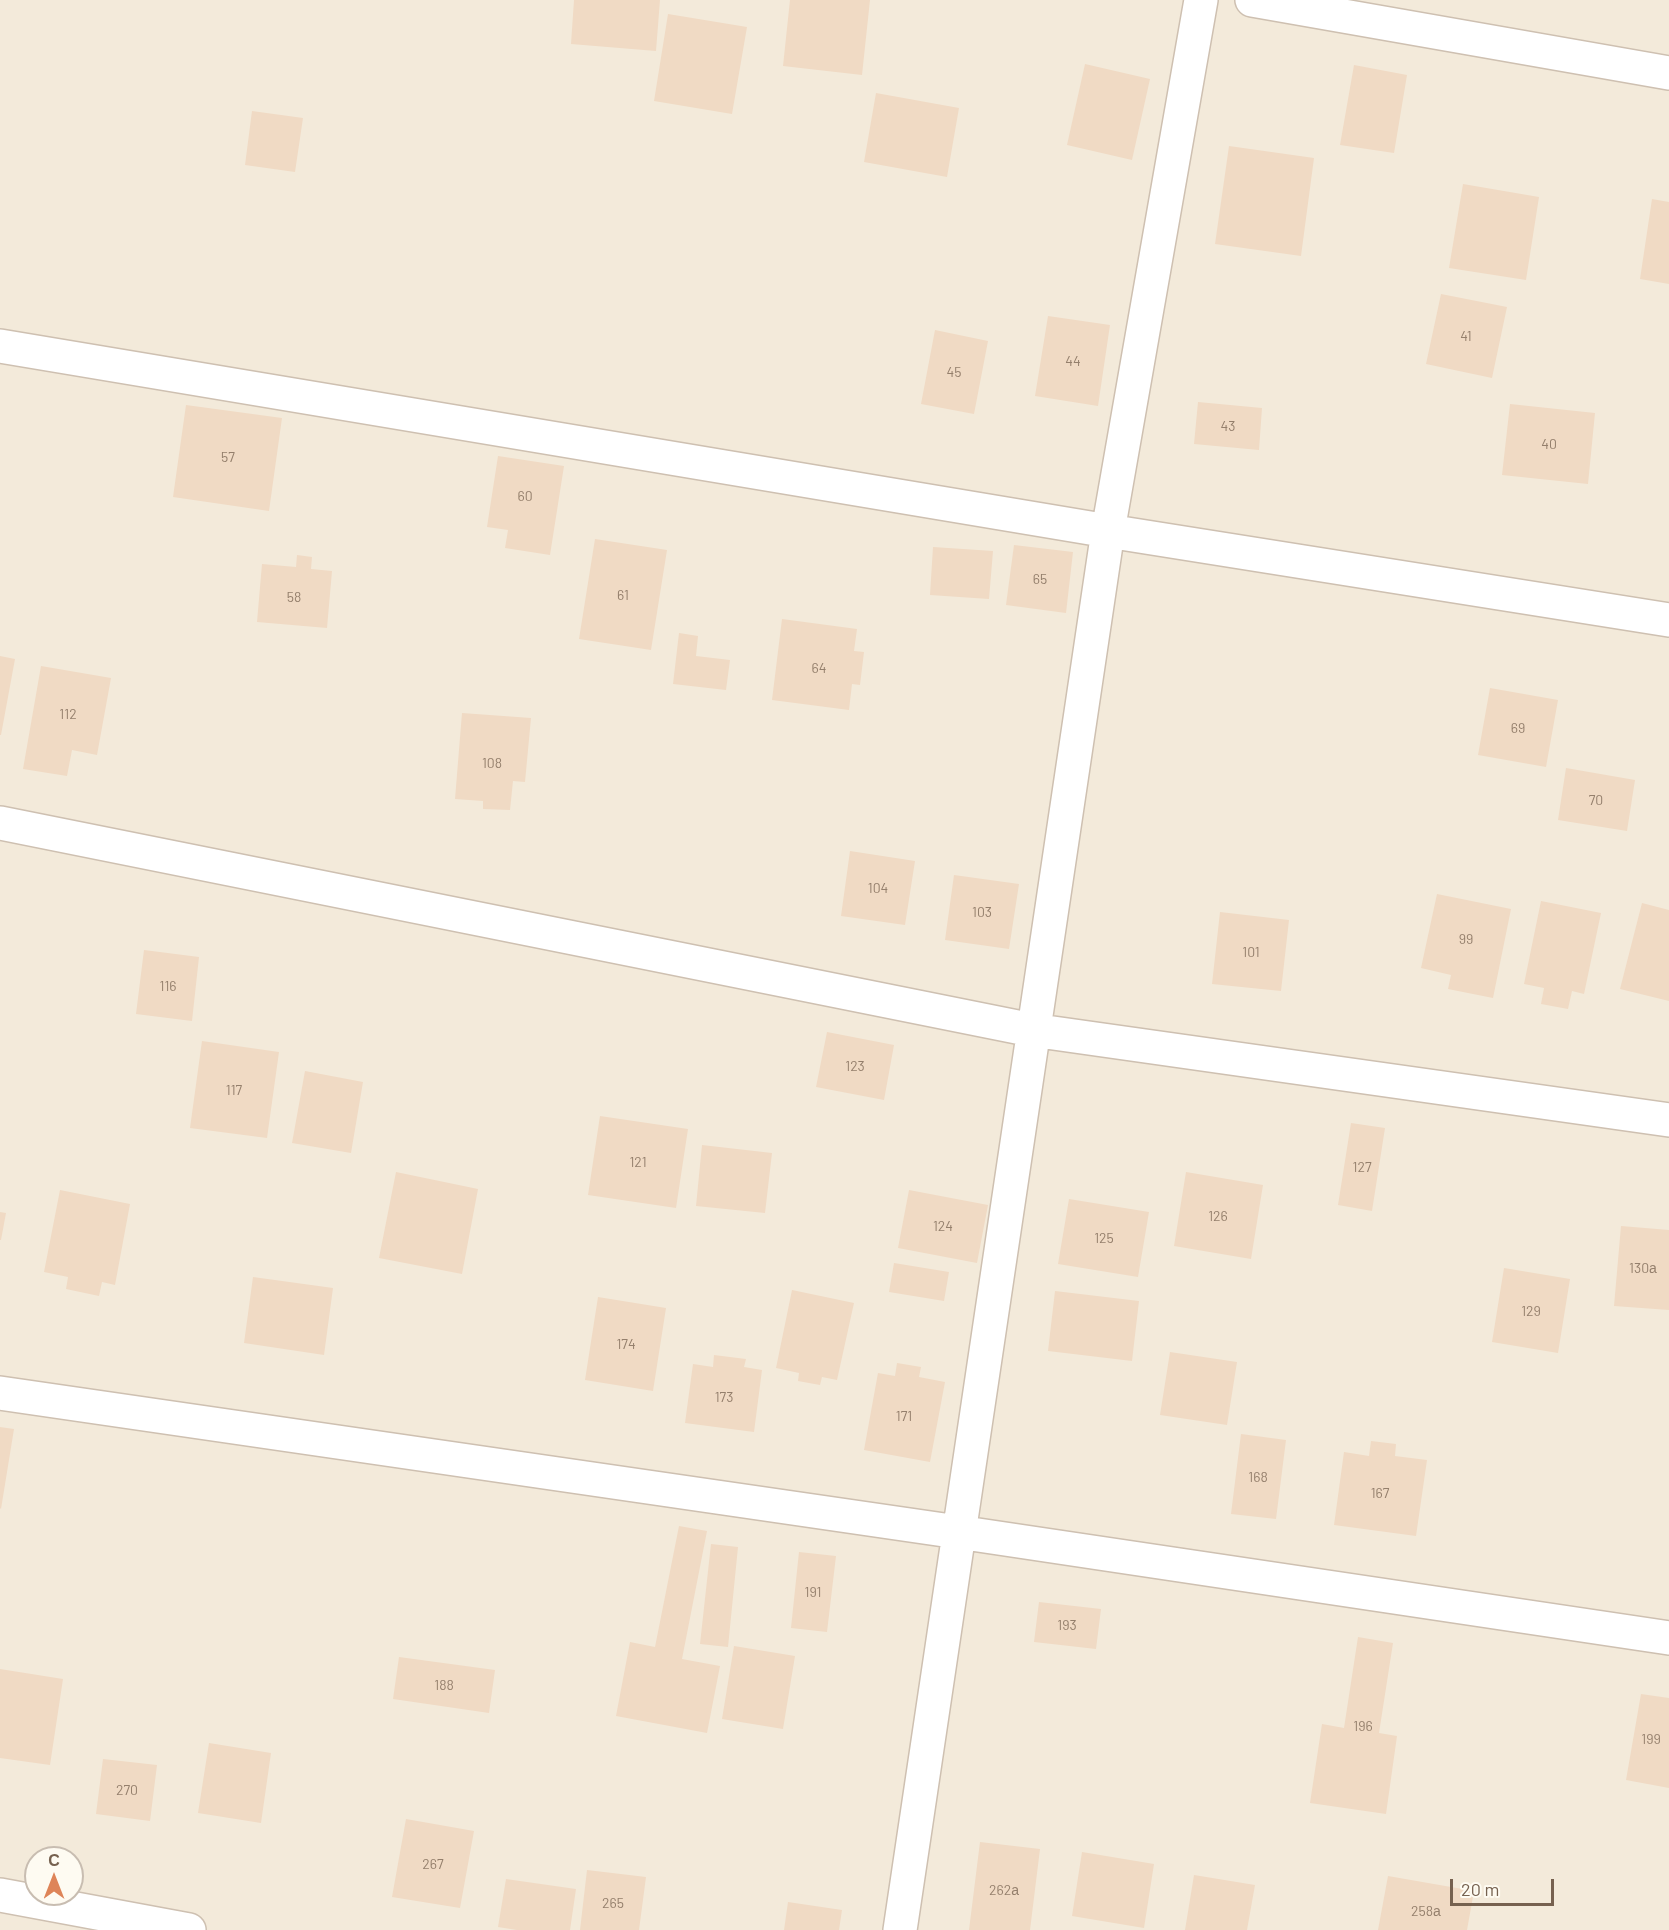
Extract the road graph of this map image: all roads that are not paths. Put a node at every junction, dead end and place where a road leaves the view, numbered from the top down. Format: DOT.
graph roads {
  1 [pos="1201,0"];
  2 [pos="1252,0"];
  3 [pos="1669,73"];
  4 [pos="0,346"];
  5 [pos="1108,531"];
  6 [pos="1669,620"];
  7 [pos="0,823"];
  8 [pos="1032,1030"];
  9 [pos="1669,1120"];
  10 [pos="0,1393"];
  11 [pos="958,1532"];
  12 [pos="1669,1638"];
  13 [pos="0,1895"];
  14 [pos="189,1930"];
  15 [pos="900,1930"];
  1 -- 5 [label="street"];
  2 -- 3 [label="street"];
  4 -- 5 [label="street"];
  5 -- 6 [label="street"];
  5 -- 8 [label="street"];
  7 -- 8 [label="street"];
  8 -- 9 [label="street"];
  8 -- 11 [label="street"];
  10 -- 11 [label="street"];
  11 -- 12 [label="street"];
  11 -- 15 [label="street"];
  13 -- 14 [label="street"];
}
